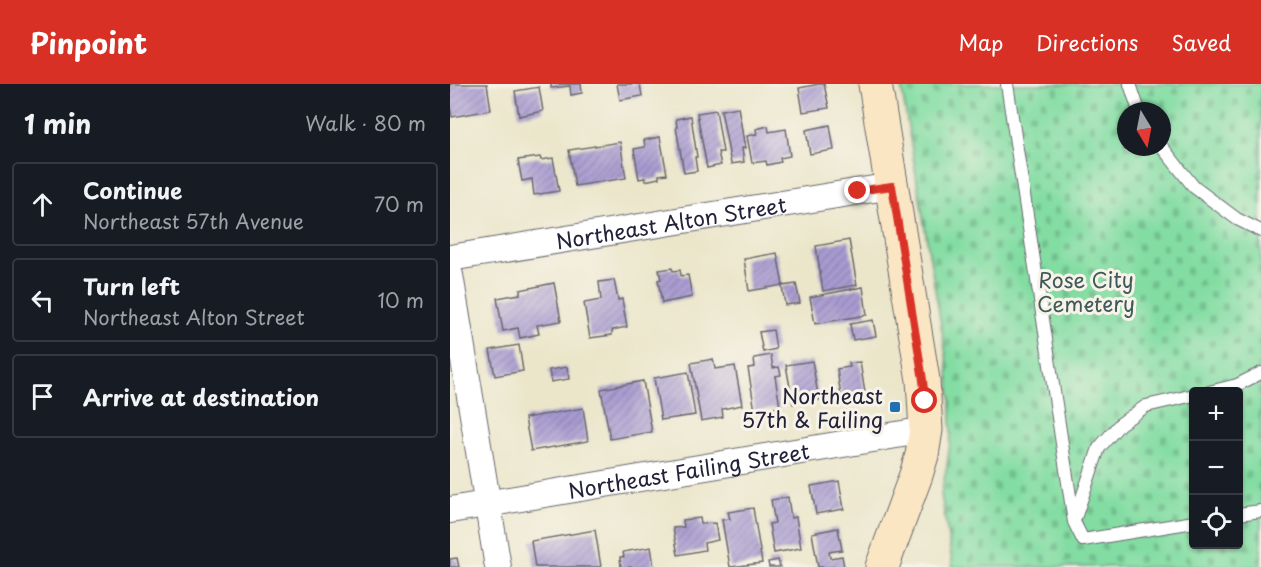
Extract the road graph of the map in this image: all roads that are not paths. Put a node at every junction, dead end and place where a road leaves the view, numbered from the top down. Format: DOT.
graph roads {
  1 [pos="875,84"];
  2 [pos="1007,84"];
  3 [pos="1130,84"];
  4 [pos="1136,102"];
  5 [pos="1169,156"];
  6 [pos="892,186"];
  7 [pos="1261,231"];
  8 [pos="450,258"];
  9 [pos="450,274"];
  10 [pos="1261,373"];
  11 [pos="1229,387"];
  12 [pos="1189,396"];
  13 [pos="926,430"];
  14 [pos="488,503"];
  15 [pos="450,510"];
  16 [pos="1261,511"];
  17 [pos="1243,513"];
  18 [pos="1074,522"];
  19 [pos="1189,523"];
  20 [pos="498,567"];
  21 [pos="882,567"];
  1 -- 6 [label="main road"];
  2 -- 18 [label="lane"];
  3 -- 4 [label="lane"];
  5 -- 7 [label="lane"];
  6 -- 8 [label="street, Northeast Alton Street"];
  6 -- 13 [label="main road"];
  9 -- 14 [label="street"];
  10 -- 11 [label="lane"];
  12 -- 18 [label="lane"];
  13 -- 14 [label="street, Northeast Failing Street"];
  13 -- 21 [label="main road"];
  14 -- 15 [label="street, Northeast Failing Street"];
  14 -- 20 [label="street"];
  16 -- 17 [label="lane"];
  18 -- 19 [label="lane"];
}
